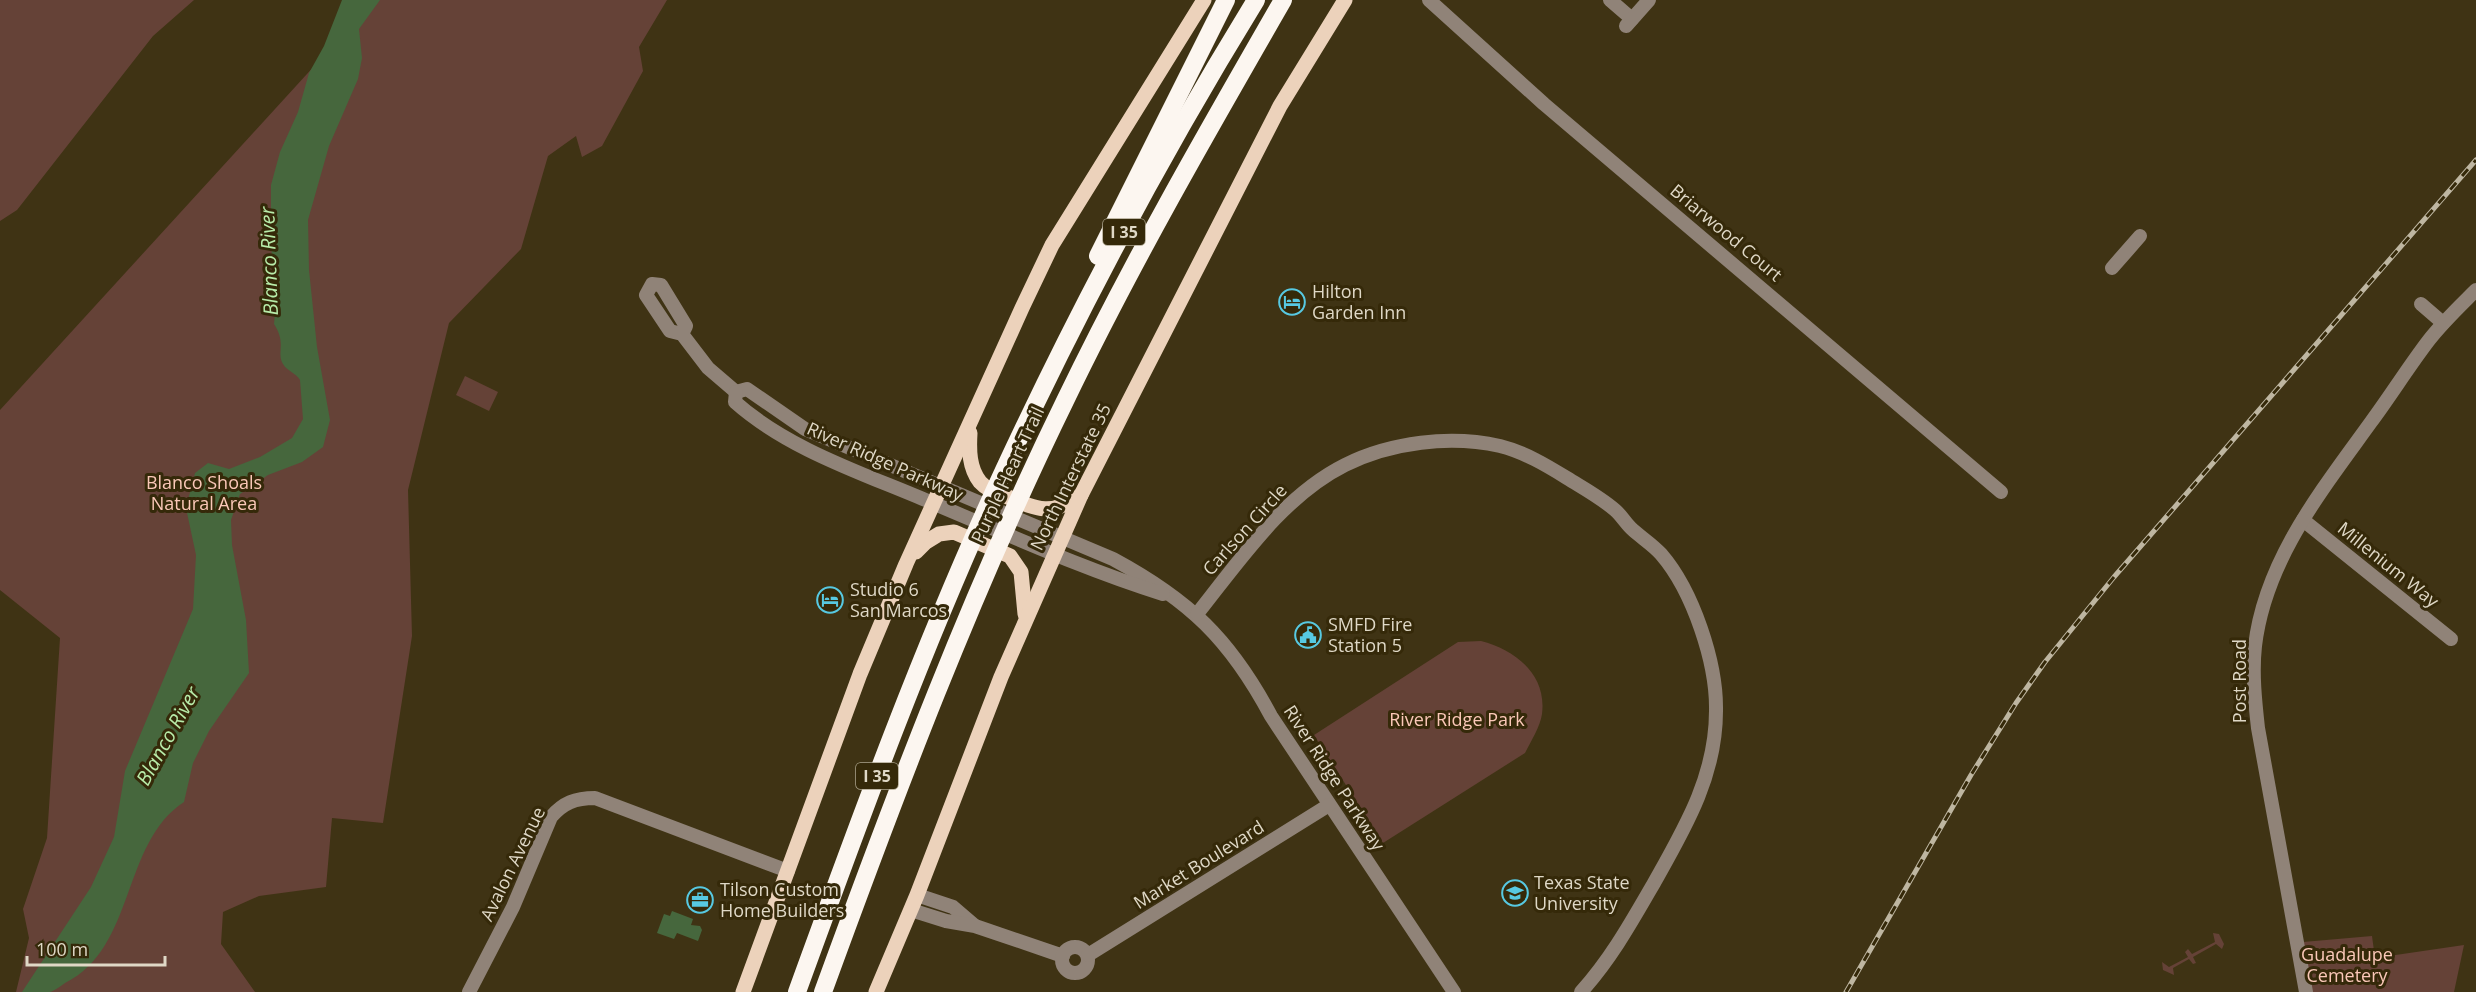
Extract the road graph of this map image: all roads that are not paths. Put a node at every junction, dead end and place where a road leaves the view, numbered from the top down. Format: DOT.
graph roads {
  1 [pos="1204,0"];
  2 [pos="1226,0"];
  3 [pos="1256,0"];
  4 [pos="1283,0"];
  5 [pos="1296,0"];
  6 [pos="1345,0"];
  7 [pos="1429,0"];
  8 [pos="1610,0"];
  9 [pos="1649,0"];
  10 [pos="1237,81"];
  11 [pos="2139,236"];
  12 [pos="2112,268"];
  13 [pos="2476,290"];
  14 [pos="2421,303"];
  15 [pos="2443,323"];
  16 [pos="682,334"];
  17 [pos="736,392"];
  18 [pos="970,427"];
  19 [pos="1004,471"];
  20 [pos="942,488"];
  21 [pos="2001,492"];
  22 [pos="1081,495"];
  23 [pos="934,504"];
  24 [pos="2303,520"];
  25 [pos="1062,538"];
  26 [pos="1055,555"];
  27 [pos="906,564"];
  28 [pos="1170,596"];
  29 [pos="1197,614"];
  30 [pos="1025,620"];
  31 [pos="2451,639"];
  32 [pos="1329,805"];
  33 [pos="788,871"];
  34 [pos="914,902"];
  35 [pos="1088,955"];
  36 [pos="1063,956"];
  37 [pos="469,992"];
  38 [pos="743,992"];
  39 [pos="797,992"];
  40 [pos="823,992"];
  41 [pos="876,992"];
  42 [pos="1455,992"];
  43 [pos="1581,992"];
  44 [pos="2306,992"];
  1 -- 18 [label="main road"];
  2 -- 19 [label="highway"];
  3 -- 19 [label="highway, Purple Heart Trail / I 35"];
  4 -- 10 [label="highway, Purple Heart Trail / I 35"];
  5 -- 10 [label="highway"];
  6 -- 22 [label="main road, North Interstate 35"];
  7 -- 21 [label="street, Briarwood Court"];
  8 -- 9 [label="street"];
  10 -- 40 [label="highway, Purple Heart Trail / I 35"];
  11 -- 12 [label="street"];
  13 -- 15 [label="street, Post Road"];
  14 -- 15 [label="street"];
  15 -- 24 [label="street, Post Road"];
  16 -- 17 [label="street, River Ridge Parkway"];
  17 -- 20 [label="street, River Ridge Parkway"];
  17 -- 23 [label="street, River Ridge Parkway"];
  18 -- 20 [label="main road"];
  18 -- 22 [label="main road"];
  19 -- 39 [label="highway, Purple Heart Trail / I 35"];
  20 -- 23 [label="main road"];
  20 -- 25 [label="street, River Ridge Parkway"];
  22 -- 25 [label="main road, North Interstate 35"];
  23 -- 26 [label="street, River Ridge Parkway"];
  23 -- 27 [label="main road"];
  24 -- 31 [label="street, Millenium Way"];
  24 -- 44 [label="street, Post Road"];
  25 -- 26 [label="main road, North Interstate 35"];
  25 -- 28 [label="street, River Ridge Parkway"];
  26 -- 28 [label="street, River Ridge Parkway"];
  26 -- 30 [label="main road, North Interstate 35"];
  27 -- 30 [label="main road"];
  27 -- 33 [label="main road"];
  28 -- 29 [label="street, River Ridge Parkway"];
  29 -- 32 [label="street, River Ridge Parkway"];
  29 -- 43 [label="street, Carlson Circle"];
  30 -- 34 [label="main road, North Interstate 35"];
  32 -- 35 [label="street, Market Boulevard"];
  32 -- 42 [label="street, River Ridge Parkway"];
  33 -- 37 [label="street, Avalon Avenue"];
  33 -- 38 [label="main road"];
  34 -- 36 [label="street, Market Boulevard"];
  34 -- 41 [label="main road, North Interstate 35"];
  35 -- 36 [label="street, Market Boulevard"];
  35 -- 36 [label="street, Market Boulevard"];
}
